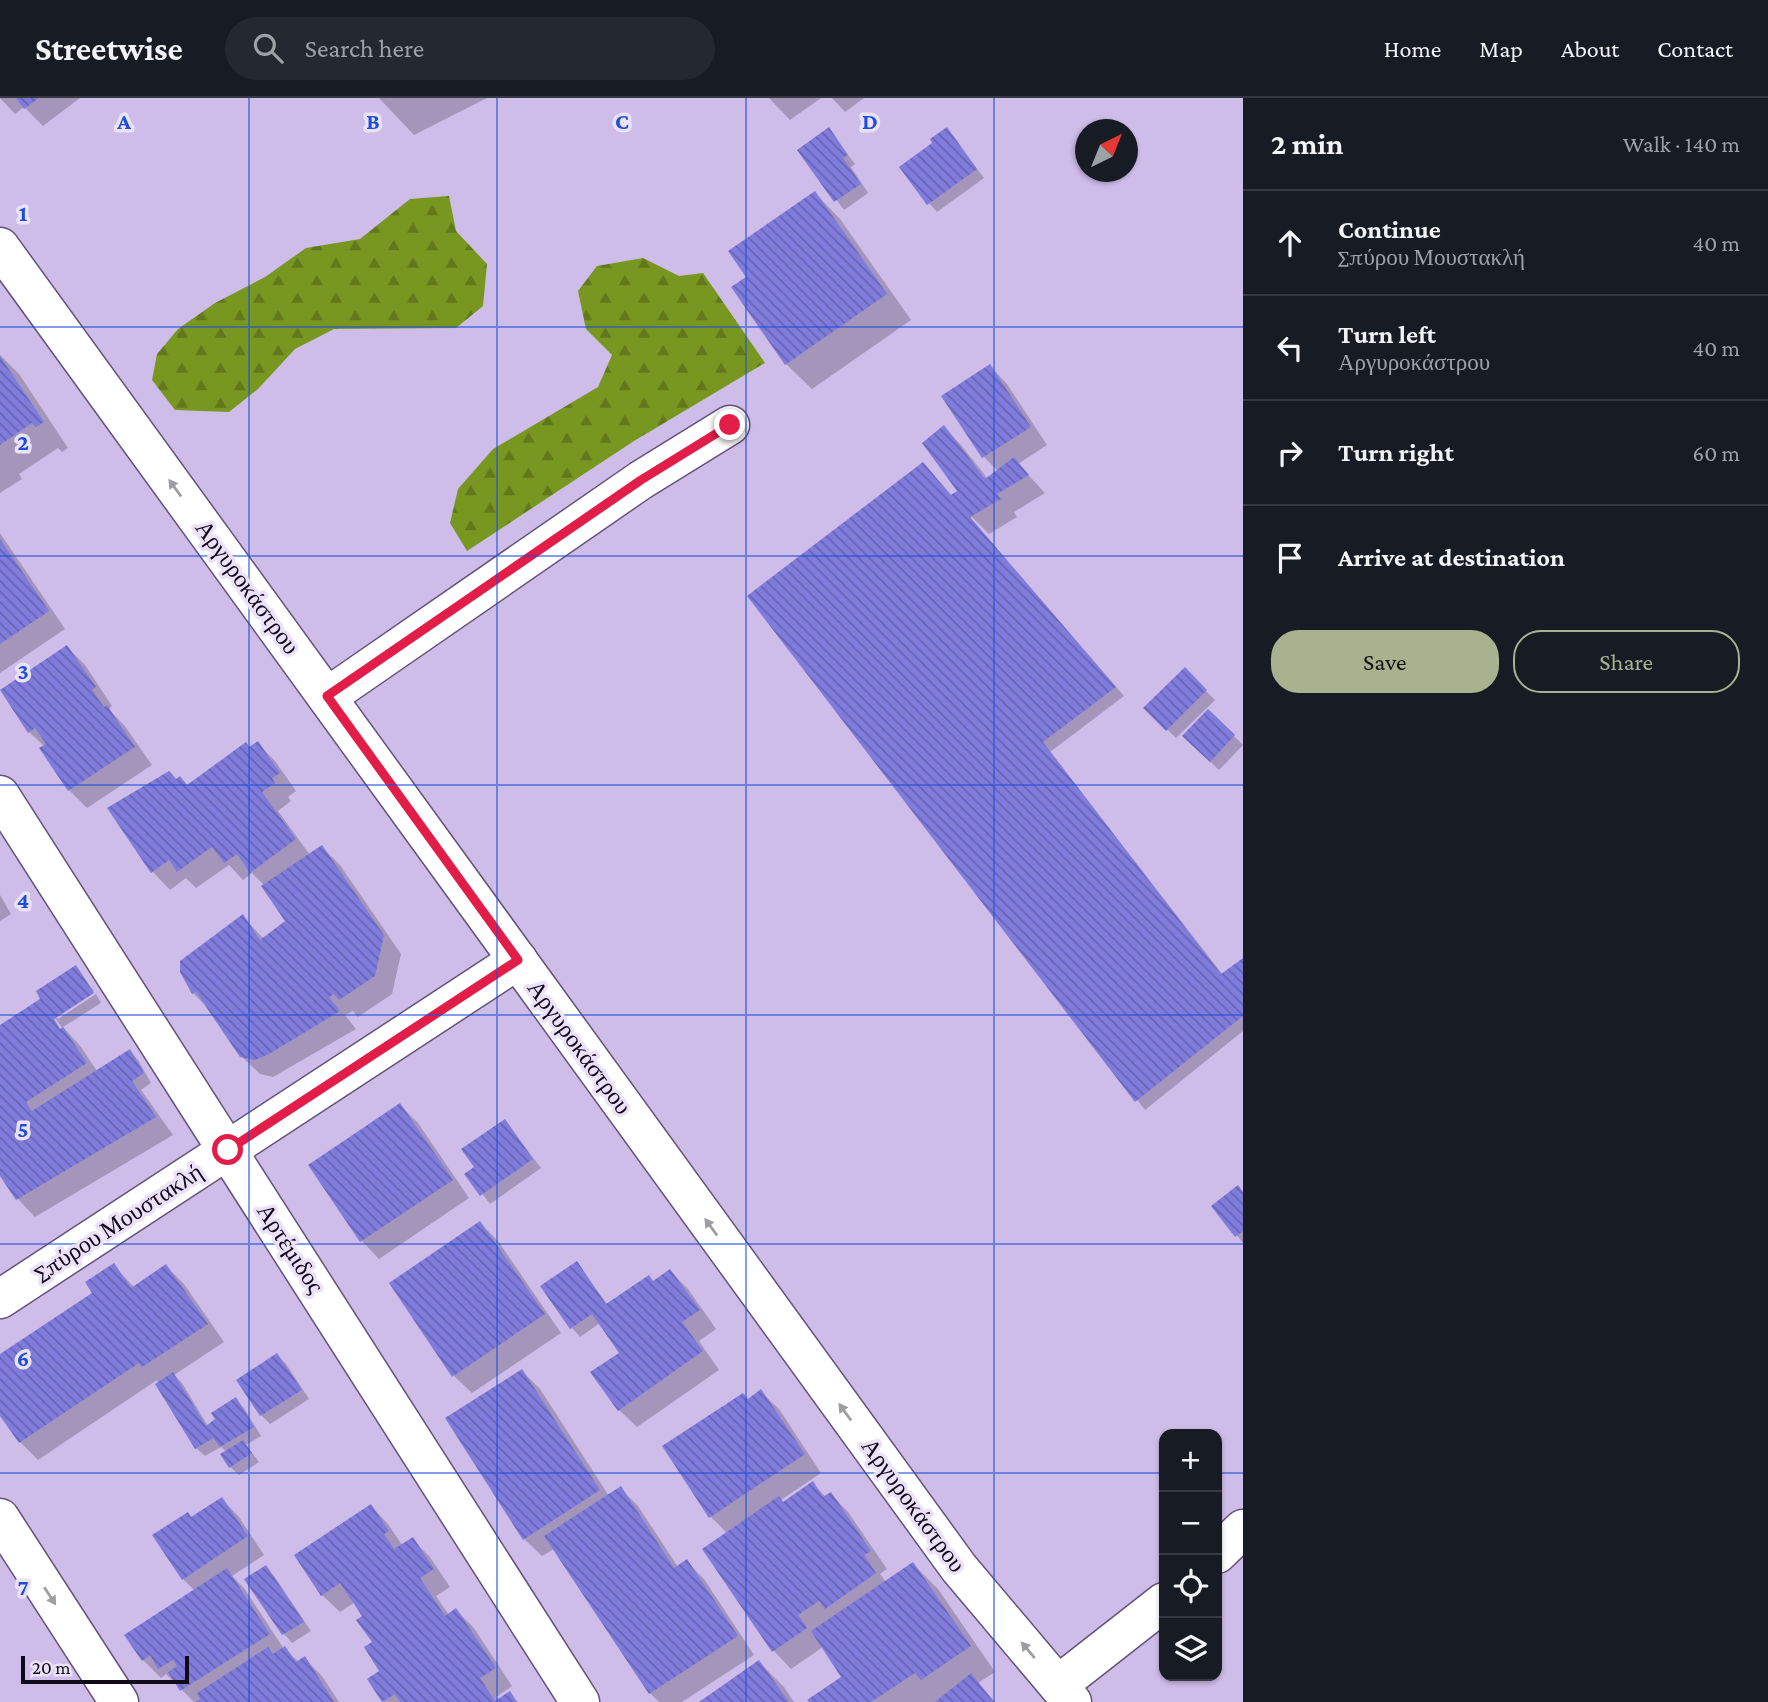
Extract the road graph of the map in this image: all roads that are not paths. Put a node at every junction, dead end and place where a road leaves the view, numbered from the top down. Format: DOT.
graph roads {
  1 [pos="0,247"];
  2 [pos="730,425"];
  3 [pos="327,696"];
  4 [pos="0,795"];
  5 [pos="518,960"];
  6 [pos="228,1150"];
  7 [pos="1,1298"];
  8 [pos="0,1518"];
  9 [pos="1243,1529"];
  10 [pos="1222,1549"];
  11 [pos="1159,1607"];
  12 [pos="1065,1694"];
  13 [pos="119,1702"];
  14 [pos="580,1702"];
  3 -- 1 [label="street, Αργυροκάστρου, one-way"];
  2 -- 3 [label="street"];
  3 -- 5 [label="street, Αργυροκάστρου"];
  4 -- 6 [label="street, Αρτέμιδος"];
  5 -- 6 [label="street, Σπύρου Μουστακλή"];
  12 -- 5 [label="street, Αργυροκάστρου, one-way"];
  6 -- 7 [label="street, Σπύρου Μουστακλή"];
  6 -- 14 [label="street, Αρτέμιδος"];
  8 -- 13 [label="street, one-way"];
  9 -- 10 [label="street"];
  11 -- 12 [label="street"];
}
